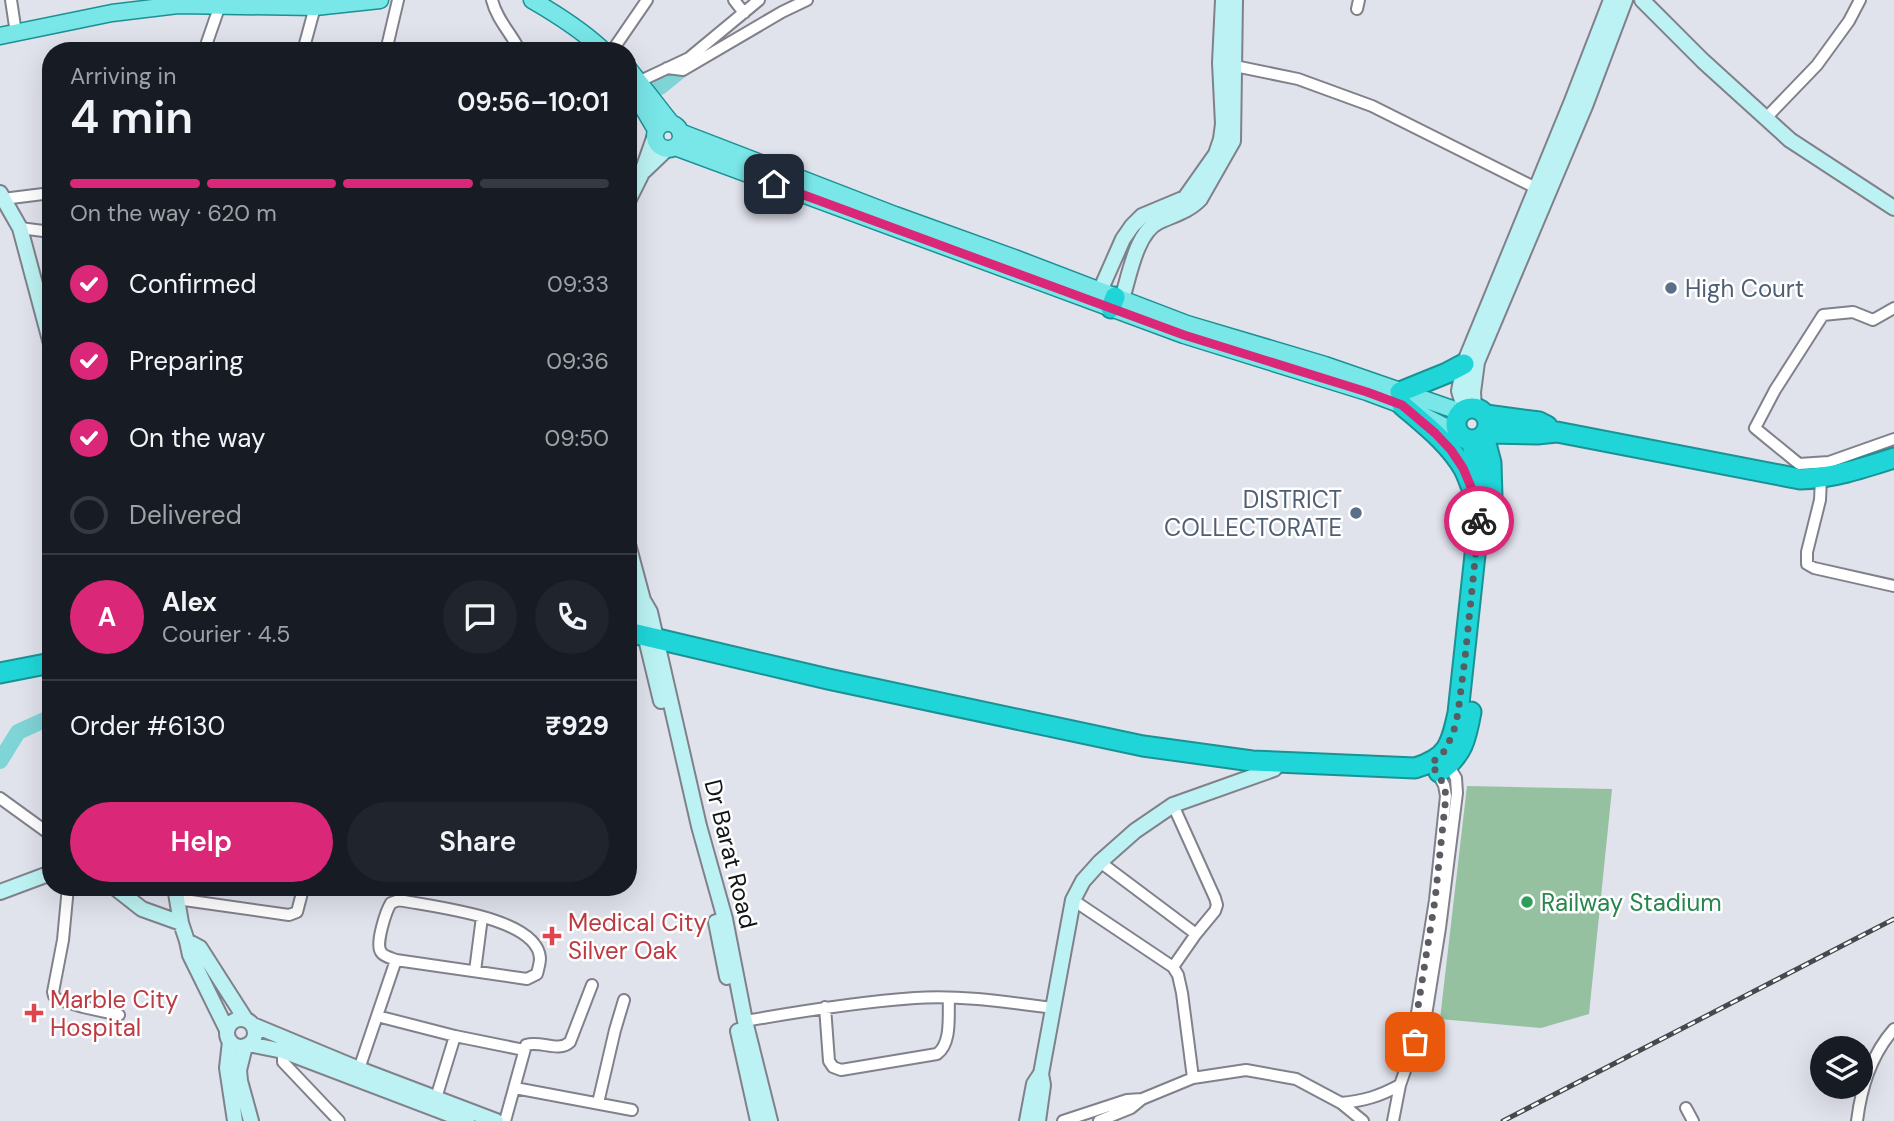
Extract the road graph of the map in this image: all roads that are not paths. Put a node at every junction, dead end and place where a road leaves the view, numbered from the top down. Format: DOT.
graph roads {
  1 [pos="11,0"];
  2 [pos="380,0"];
  3 [pos="398,0"];
  4 [pos="492,0"];
  5 [pos="532,0"];
  6 [pos="552,0"];
  7 [pos="647,0"];
  8 [pos="734,0"];
  9 [pos="759,0"];
  10 [pos="807,0"];
  11 [pos="1223,0"];
  12 [pos="1235,0"];
  13 [pos="1611,0"];
  14 [pos="1625,0"];
  15 [pos="1642,0"];
  16 [pos="1860,0"];
  17 [pos="220,5"];
  18 [pos="315,7"];
  19 [pos="744,13"];
  20 [pos="8,34"];
  21 [pos="207,42"];
  22 [pos="305,42"];
  23 [pos="388,42"];
  24 [pos="515,42"];
  25 [pos="599,42"];
  26 [pos="605,42"];
  27 [pos="618,42"];
  28 [pos="1227,64"];
  29 [pos="667,68"];
  30 [pos="637,87"];
  31 [pos="637,96"];
  32 [pos="1766,118"];
  33 [pos="667,137"];
  34 [pos="637,183"];
  35 [pos="1536,188"];
  36 [pos="42,194"];
  37 [pos="2,196"];
  38 [pos="1894,208"];
  39 [pos="20,228"];
  40 [pos="42,231"];
  41 [pos="1112,299"];
  42 [pos="1894,308"];
  43 [pos="42,310"];
  44 [pos="1464,364"];
  45 [pos="1401,399"];
  46 [pos="1473,424"];
  47 [pos="1894,439"];
  48 [pos="1894,458"];
  49 [pos="1821,478"];
  50 [pos="1480,508"];
  51 [pos="637,578"];
  52 [pos="1894,586"];
  53 [pos="643,636"];
  54 [pos="42,665"];
  55 [pos="0,673"];
  56 [pos="42,678"];
  57 [pos="0,685"];
  58 [pos="1277,765"];
  59 [pos="1440,765"];
  60 [pos="0,798"];
  61 [pos="1174,805"];
  62 [pos="42,828"];
  63 [pos="1100,862"];
  64 [pos="42,876"];
  65 [pos="0,892"];
  66 [pos="67,896"];
  67 [pos="125,896"];
  68 [pos="176,896"];
  69 [pos="191,896"];
  70 [pos="301,896"];
  71 [pos="1073,900"];
  72 [pos="482,917"];
  73 [pos="181,923"];
  74 [pos="1196,934"];
  75 [pos="187,941"];
  76 [pos="396,960"];
  77 [pos="1173,967"];
  78 [pos="475,971"];
  79 [pos="592,985"];
  80 [pos="949,998"];
  81 [pos="624,1000"];
  82 [pos="825,1007"];
  83 [pos="1053,1008"];
  84 [pos="119,1015"];
  85 [pos="377,1016"];
  86 [pos="746,1021"];
  87 [pos="249,1022"];
  88 [pos="1894,1029"];
  89 [pos="228,1035"];
  90 [pos="454,1036"];
  91 [pos="247,1045"];
  92 [pos="524,1050"];
  93 [pos="283,1051"];
  94 [pos="359,1069"];
  95 [pos="1041,1074"];
  96 [pos="1193,1078"];
  97 [pos="1399,1084"];
  98 [pos="515,1088"];
  99 [pos="436,1098"];
  100 [pos="1142,1099"];
  101 [pos="598,1103"];
  102 [pos="1341,1103"];
  103 [pos="1686,1108"];
  104 [pos="632,1110"];
  105 [pos="235,1121"];
  106 [pos="251,1121"];
  107 [pos="339,1121"];
  108 [pos="467,1121"];
  109 [pos="496,1121"];
  110 [pos="505,1121"];
  111 [pos="758,1121"];
  112 [pos="770,1121"];
  113 [pos="1027,1121"];
  114 [pos="1038,1121"];
  115 [pos="1063,1121"];
  116 [pos="1099,1121"];
  117 [pos="1363,1121"];
  118 [pos="1393,1121"];
  119 [pos="1693,1121"];
  120 [pos="1857,1121"];
  1 -- 20 [label="street"];
  2 -- 18 [label="main road"];
  3 -- 23 [label="street"];
  4 -- 24 [label="street"];
  5 -- 25 [label="main road"];
  6 -- 26 [label="main road"];
  7 -- 27 [label="street"];
  8 -- 19 [label="street"];
  9 -- 19 [label="street"];
  10 -- 29 [label="street"];
  11 -- 28 [label="street"];
  12 -- 28 [label="street"];
  13 -- 35 [label="street"];
  14 -- 46 [label="street"];
  15 -- 32 [label="street"];
  16 -- 32 [label="street"];
  17 -- 18 [label="main road"];
  17 -- 20 [label="main road"];
  17 -- 21 [label="street"];
  18 -- 22 [label="street"];
  19 -- 29 [label="street"];
  28 -- 35 [label="street"];
  28 -- 41 [label="street"];
  28 -- 41 [label="street"];
  29 -- 30 [label="street"];
  31 -- 33 [label="main road"];
  32 -- 38 [label="street"];
  33 -- 34 [label="street"];
  33 -- 41 [label="main road"];
  35 -- 44 [label="street"];
  36 -- 37 [label="street"];
  37 -- 39 [label="street"];
  39 -- 40 [label="street"];
  39 -- 43 [label="street"];
  41 -- 45 [label="main road"];
  42 -- 47 [label="street"];
  44 -- 45 [label="highway"];
  44 -- 46 [label="street"];
  45 -- 46 [label="main road"];
  45 -- 50 [label="highway"];
  46 -- 49 [label="highway"];
  46 -- 50 [label="highway"];
  46 -- 59 [label="highway"];
  48 -- 49 [label="highway"];
  49 -- 52 [label="street"];
  50 -- 59 [label="highway"];
  51 -- 53 [label="street, Dr Barat Road"];
  53 -- 58 [label="highway"];
  53 -- 86 [label="street, Dr Barat Road"];
  53 -- 111 [label="street, Dr Barat Road"];
  54 -- 55 [label="highway"];
  56 -- 57 [label="highway"];
  58 -- 59 [label="highway"];
  58 -- 61 [label="street"];
  59 -- 97 [label="street"];
  60 -- 62 [label="street"];
  61 -- 63 [label="street"];
  61 -- 74 [label="street"];
  63 -- 71 [label="street"];
  63 -- 74 [label="street"];
  64 -- 65 [label="street"];
  66 -- 84 [label="street"];
  67 -- 73 [label="street"];
  68 -- 73 [label="street"];
  69 -- 70 [label="street"];
  71 -- 77 [label="street"];
  71 -- 83 [label="street"];
  72 -- 76 [label="street"];
  72 -- 78 [label="street"];
  72 -- 78 [label="street"];
  73 -- 75 [label="street"];
  74 -- 77 [label="street"];
  75 -- 87 [label="street"];
  75 -- 89 [label="street"];
  76 -- 78 [label="street"];
  76 -- 85 [label="street"];
  77 -- 96 [label="street"];
  79 -- 92 [label="street"];
  80 -- 82 [label="street"];
  80 -- 82 [label="street"];
  80 -- 83 [label="street"];
  81 -- 101 [label="street"];
  82 -- 86 [label="street"];
  83 -- 95 [label="street"];
  85 -- 90 [label="street"];
  85 -- 94 [label="street"];
  86 -- 112 [label="street, Dr Barat Road"];
  87 -- 89 [label="street"];
  87 -- 91 [label="street"];
  87 -- 94 [label="street"];
  88 -- 120 [label="street"];
  89 -- 91 [label="street"];
  89 -- 105 [label="street"];
  90 -- 92 [label="street"];
  90 -- 99 [label="street"];
  91 -- 93 [label="street"];
  91 -- 106 [label="street"];
  92 -- 98 [label="street"];
  93 -- 107 [label="street"];
  93 -- 108 [label="street"];
  94 -- 99 [label="street"];
  95 -- 113 [label="street"];
  95 -- 114 [label="street"];
  96 -- 100 [label="street"];
  96 -- 102 [label="street"];
  97 -- 102 [label="street"];
  97 -- 118 [label="street"];
  98 -- 101 [label="street"];
  98 -- 110 [label="street"];
  99 -- 109 [label="street"];
  100 -- 115 [label="street"];
  100 -- 116 [label="street"];
  101 -- 104 [label="street"];
  102 -- 117 [label="street"];
  103 -- 119 [label="street"];
}
